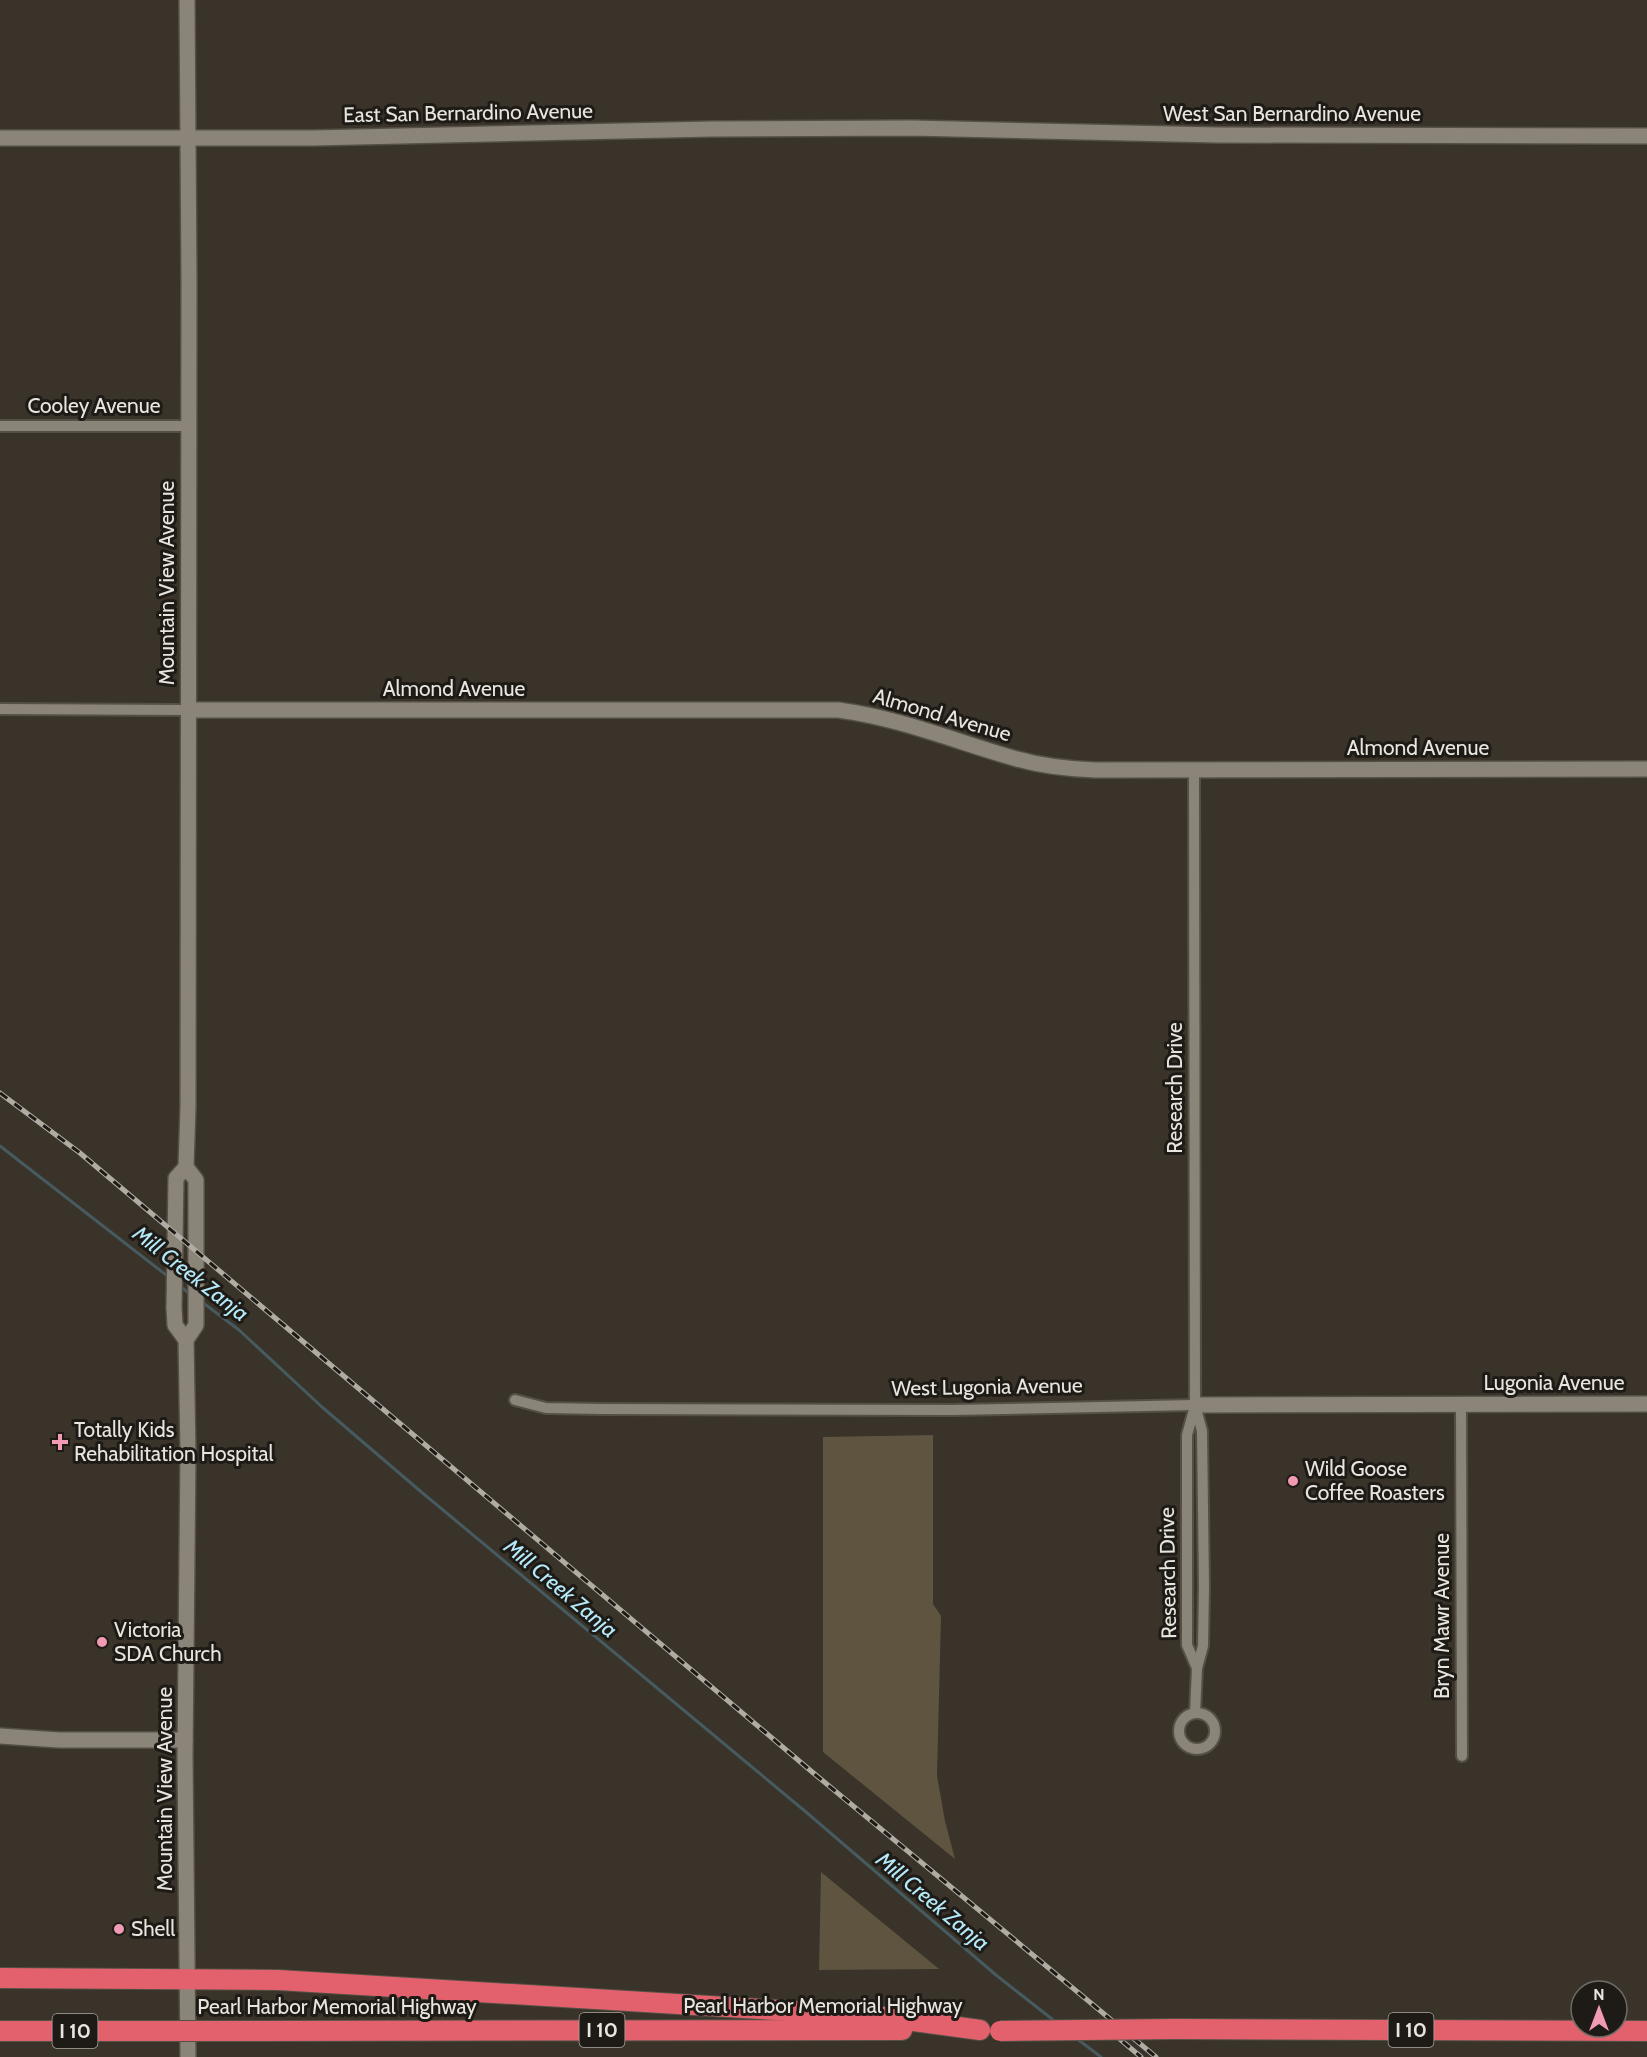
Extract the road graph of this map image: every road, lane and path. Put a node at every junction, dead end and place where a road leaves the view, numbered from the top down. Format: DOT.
graph roads {
  1 [pos="187,0"];
  2 [pos="938,128"];
  3 [pos="1647,136"];
  4 [pos="188,137"];
  5 [pos="0,138"];
  6 [pos="0,426"];
  7 [pos="188,426"];
  8 [pos="0,709"];
  9 [pos="189,710"];
  10 [pos="1647,769"];
  11 [pos="1194,770"];
  12 [pos="186,1167"];
  13 [pos="186,1340"];
  14 [pos="515,1400"];
  15 [pos="1647,1404"];
  16 [pos="1195,1405"];
  17 [pos="1461,1405"];
  18 [pos="1197,1668"];
  19 [pos="1195,1713"];
  20 [pos="0,1736"];
  21 [pos="185,1740"];
  22 [pos="1462,1756"];
  23 [pos="0,1978"];
  24 [pos="188,1978"];
  25 [pos="980,2030"];
  26 [pos="1647,2030"];
  27 [pos="0,2031"];
  28 [pos="188,2057"];
  1 -- 4 [label="main road, Mountain View Avenue"];
  2 -- 3 [label="main road, West San Bernardino Avenue"];
  2 -- 4 [label="main road, East San Bernardino Avenue"];
  4 -- 5 [label="main road, East San Bernardino Avenue"];
  4 -- 7 [label="main road, Mountain View Avenue"];
  6 -- 7 [label="street, Cooley Avenue"];
  7 -- 9 [label="main road, Mountain View Avenue"];
  8 -- 9 [label="street"];
  9 -- 11 [label="main road, Almond Avenue"];
  9 -- 12 [label="main road, Mountain View Avenue"];
  10 -- 11 [label="main road, Almond Avenue"];
  11 -- 16 [label="street, Research Drive"];
  12 -- 13 [label="main road, Mountain View Avenue"];
  12 -- 13 [label="main road, Mountain View Avenue"];
  13 -- 21 [label="main road, Mountain View Avenue"];
  14 -- 16 [label="street, West Lugonia Avenue"];
  15 -- 17 [label="main road, Lugonia Avenue"];
  16 -- 17 [label="main road, West Lugonia Avenue"];
  16 -- 18 [label="street, Research Drive"];
  16 -- 18 [label="street, Research Drive"];
  17 -- 22 [label="street, Bryn Mawr Avenue"];
  18 -- 19 [label="street, Research Drive"];
  20 -- 21 [label="main road"];
  21 -- 24 [label="main road, Mountain View Avenue"];
  23 -- 24 [label="highway"];
  24 -- 25 [label="highway"];
  24 -- 28 [label="main road, Mountain View Avenue"];
  25 -- 26 [label="highway, Pearl Harbor Memorial Highway / I 10, bridge"];
  25 -- 27 [label="highway, Pearl Harbor Memorial Highway / I 10, bridge"];
}
